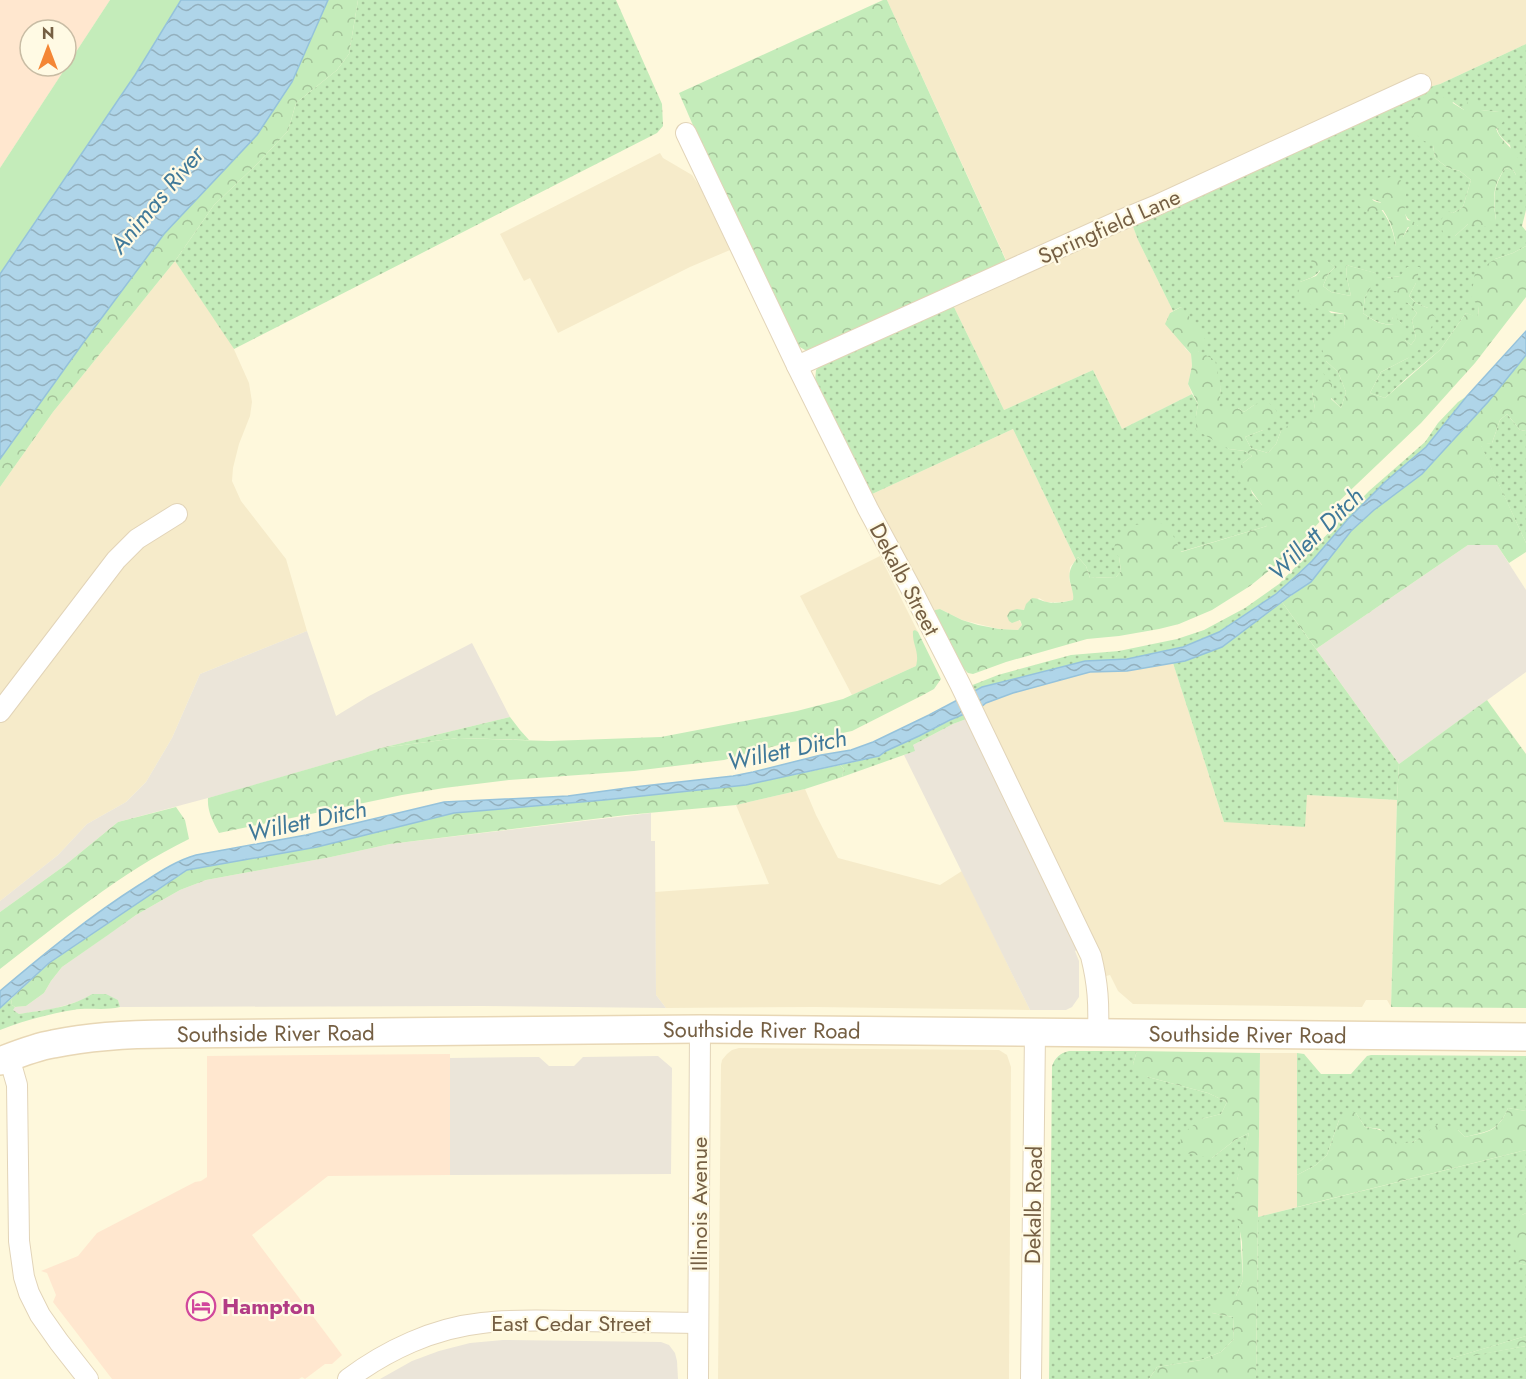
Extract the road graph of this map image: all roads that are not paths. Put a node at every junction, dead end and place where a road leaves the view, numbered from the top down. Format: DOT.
graph roads {
  1 [pos="1420,84"];
  2 [pos="686,133"];
  3 [pos="797,366"];
  4 [pos="177,513"];
  5 [pos="0,712"];
  6 [pos="700,1029"];
  7 [pos="1035,1032"];
  8 [pos="1098,1032"];
  9 [pos="1526,1037"];
  10 [pos="4,1059"];
  11 [pos="698,1323"];
  12 [pos="88,1379"];
  13 [pos="348,1379"];
  14 [pos="699,1379"];
  15 [pos="1031,1379"];
  1 -- 3 [label="street, Springfield Lane"];
  2 -- 3 [label="street, Dekalb Street"];
  3 -- 8 [label="street, Dekalb Street"];
  4 -- 5 [label="street"];
  6 -- 7 [label="main road, Southside River Road"];
  6 -- 10 [label="main road, Southside River Road"];
  6 -- 11 [label="street, Illinois Avenue"];
  7 -- 8 [label="main road, Southside River Road"];
  7 -- 15 [label="street, Dekalb Road"];
  8 -- 9 [label="main road, Southside River Road"];
  10 -- 12 [label="street"];
  11 -- 13 [label="street, East Cedar Street"];
  11 -- 14 [label="street, Illinois Avenue"];
}
